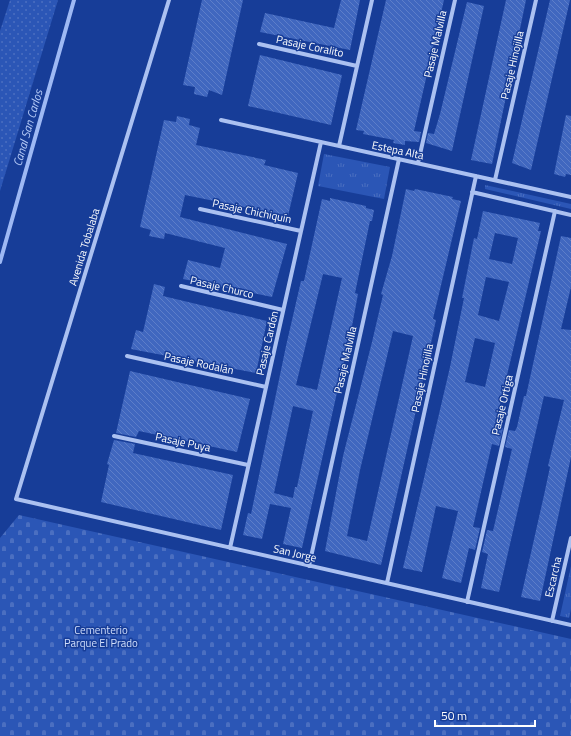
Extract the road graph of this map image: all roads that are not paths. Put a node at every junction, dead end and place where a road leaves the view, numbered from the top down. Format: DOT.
graph roads {
  1 [pos="169,0"];
  2 [pos="372,0"];
  3 [pos="455,0"];
  4 [pos="536,0"];
  5 [pos="259,44"];
  6 [pos="357,66"];
  7 [pos="222,120"];
  8 [pos="321,142"];
  9 [pos="339,146"];
  10 [pos="399,159"];
  11 [pos="418,163"];
  12 [pos="476,176"];
  13 [pos="495,180"];
  14 [pos="472,192"];
  15 [pos="571,197"];
  16 [pos="200,209"];
  17 [pos="555,211"];
  18 [pos="571,215"];
  19 [pos="301,231"];
  20 [pos="181,286"];
  21 [pos="283,310"];
  22 [pos="127,356"];
  23 [pos="266,387"];
  24 [pos="114,436"];
  25 [pos="248,465"];
  26 [pos="16,499"];
  27 [pos="571,538"];
  28 [pos="230,548"];
  29 [pos="308,566"];
  30 [pos="386,583"];
  31 [pos="467,602"];
  32 [pos="552,621"];
  33 [pos="571,625"];
  1 -- 26 [label="street, Avenida Tobalaba"];
  2 -- 6 [label="street"];
  3 -- 11 [label="street, Pasaje Malvilla"];
  4 -- 13 [label="street, Pasaje Hinojilla"];
  5 -- 6 [label="street, Pasaje Coralito"];
  6 -- 9 [label="street"];
  7 -- 8 [label="street, Estepa Alta"];
  8 -- 9 [label="street, Estepa Alta"];
  8 -- 19 [label="street, Pasaje Cardón"];
  9 -- 10 [label="street, Estepa Alta"];
  10 -- 11 [label="street, Estepa Alta"];
  10 -- 29 [label="street, Pasaje Malvilla"];
  11 -- 12 [label="street, Estepa Alta"];
  12 -- 13 [label="street, Estepa Alta"];
  12 -- 14 [label="street, Pasaje Hinojilla"];
  13 -- 15 [label="street, Estepa Alta"];
  14 -- 17 [label="street"];
  14 -- 30 [label="street, Pasaje Hinojilla"];
  16 -- 19 [label="street, Pasaje Chichiquín"];
  17 -- 18 [label="street"];
  17 -- 31 [label="street, Pasaje Ortiga"];
  19 -- 21 [label="street, Pasaje Cardón"];
  20 -- 21 [label="street, Pasaje Churco"];
  21 -- 23 [label="street, Pasaje Cardón"];
  22 -- 23 [label="street, Pasaje Rodalán"];
  23 -- 25 [label="street, Pasaje Cardón"];
  24 -- 25 [label="street, Pasaje Puya"];
  25 -- 28 [label="street, Pasaje Cardón"];
  26 -- 28 [label="street, San Jorge"];
  27 -- 32 [label="street, Escarcha"];
  28 -- 29 [label="street, San Jorge"];
  29 -- 30 [label="street, San Jorge"];
  30 -- 31 [label="street, San Jorge"];
  31 -- 32 [label="street, San Jorge"];
  32 -- 33 [label="street, San Jorge"];
}
